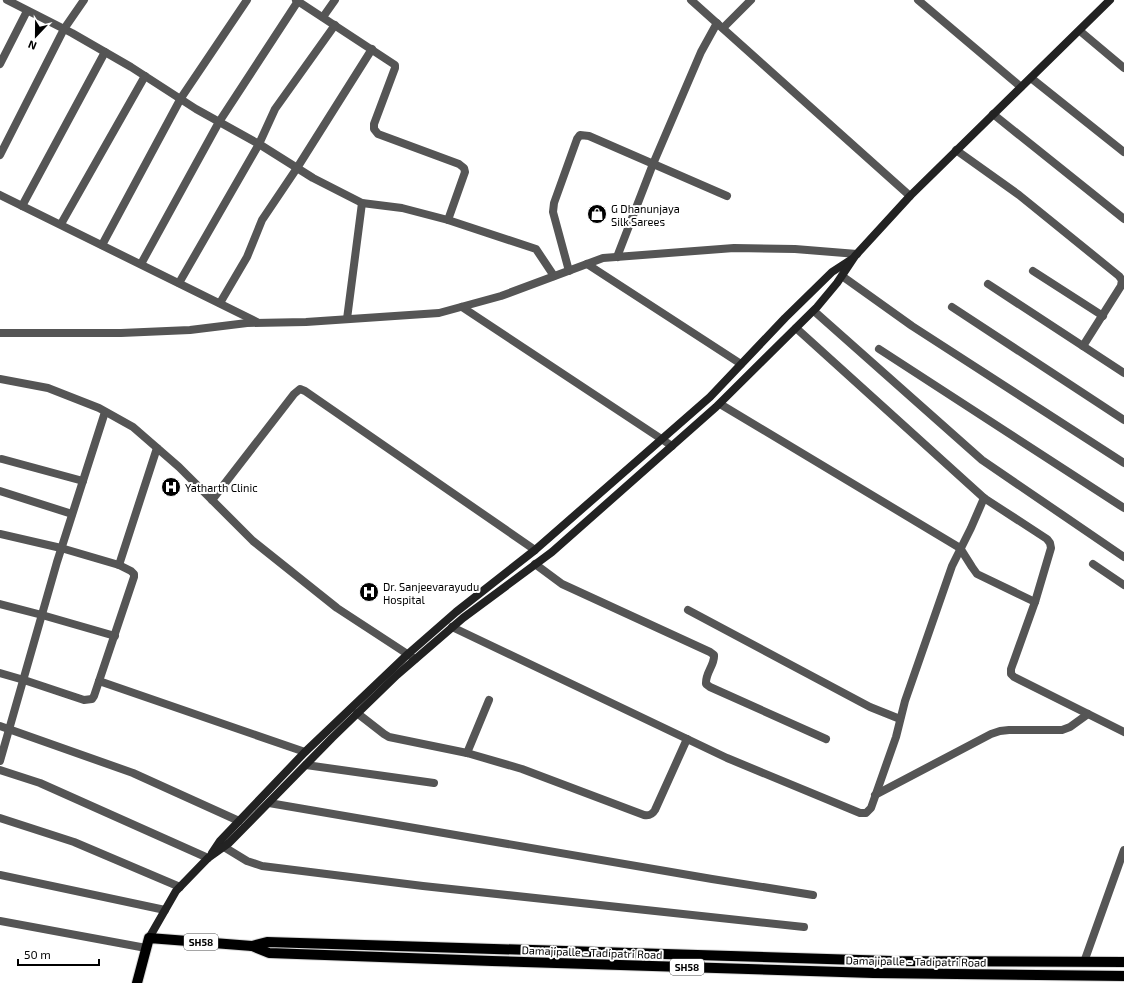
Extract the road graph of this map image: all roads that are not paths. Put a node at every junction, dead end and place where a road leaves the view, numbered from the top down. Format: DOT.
graph roads {
  1 [pos="7,0"];
  2 [pos="84,0"];
  3 [pos="247,0"];
  4 [pos="335,0"];
  5 [pos="691,0"];
  6 [pos="751,0"];
  7 [pos="918,0"];
  8 [pos="297,1"];
  9 [pos="1106,2"];
  10 [pos="27,11"];
  11 [pos="323,17"];
  12 [pos="335,25"];
  13 [pos="720,25"];
  14 [pos="64,29"];
  15 [pos="1080,30"];
  16 [pos="372,49"];
  17 [pos="105,52"];
  18 [pos="0,64"];
  19 [pos="1124,68"];
  20 [pos="145,76"];
  21 [pos="1031,78"];
  22 [pos="1022,87"];
  23 [pos="181,98"];
  24 [pos="993,114"];
  25 [pos="219,122"];
  26 [pos="259,144"];
  27 [pos="956,150"];
  28 [pos="1124,152"];
  29 [pos="0,156"];
  30 [pos="653,164"];
  31 [pos="296,168"];
  32 [pos="0,194"];
  33 [pos="727,196"];
  34 [pos="910,196"];
  35 [pos="362,203"];
  36 [pos="22,206"];
  37 [pos="448,220"];
  38 [pos="1124,220"];
  39 [pos="61,224"];
  40 [pos="102,245"];
  41 [pos="856,255"];
  42 [pos="617,257"];
  43 [pos="141,264"];
  44 [pos="587,264"];
  45 [pos="569,270"];
  46 [pos="1033,271"];
  47 [pos="554,276"];
  48 [pos="842,276"];
  49 [pos="179,283"];
  50 [pos="988,284"];
  51 [pos="220,303"];
  52 [pos="462,307"];
  53 [pos="952,307"];
  54 [pos="814,311"];
  55 [pos="1103,316"];
  56 [pos="347,319"];
  57 [pos="259,323"];
  58 [pos="796,328"];
  59 [pos="0,333"];
  60 [pos="1083,346"];
  61 [pos="879,349"];
  62 [pos="741,364"];
  63 [pos="1124,373"];
  64 [pos="0,379"];
  65 [pos="720,404"];
  66 [pos="105,412"];
  67 [pos="1124,420"];
  68 [pos="661,439"];
  69 [pos="672,446"];
  70 [pos="157,448"];
  71 [pos="2,459"];
  72 [pos="1124,463"];
  73 [pos="83,481"];
  74 [pos="0,491"];
  75 [pos="598,495"];
  76 [pos="984,498"];
  77 [pos="212,500"];
  78 [pos="606,504"];
  79 [pos="1124,508"];
  80 [pos="72,514"];
  81 [pos="0,534"];
  82 [pos="61,548"];
  83 [pos="960,548"];
  84 [pos="535,550"];
  85 [pos="1124,557"];
  86 [pos="535,564"];
  87 [pos="1093,564"];
  88 [pos="119,565"];
  89 [pos="1124,585"];
  90 [pos="1035,602"];
  91 [pos="0,604"];
  92 [pos="688,610"];
  93 [pos="42,615"];
  94 [pos="452,628"];
  95 [pos="115,636"];
  96 [pos="408,654"];
  97 [pos="415,659"];
  98 [pos="0,673"];
  99 [pos="24,680"];
  100 [pos="99,681"];
  101 [pos="489,700"];
  102 [pos="358,713"];
  103 [pos="1088,714"];
  104 [pos="900,719"];
  105 [pos="0,726"];
  106 [pos="10,729"];
  107 [pos="1124,732"];
  108 [pos="687,739"];
  109 [pos="826,739"];
  110 [pos="305,752"];
  111 [pos="467,753"];
  112 [pos="0,761"];
  113 [pos="306,764"];
  114 [pos="0,770"];
  115 [pos="434,782"];
  116 [pos="875,795"];
  117 [pos="269,803"];
  118 [pos="0,818"];
  119 [pos="239,821"];
  120 [pos="224,847"];
  121 [pos="1124,850"];
  122 [pos="210,856"];
  123 [pos="0,875"];
  124 [pos="180,887"];
  125 [pos="814,895"];
  126 [pos="165,910"];
  127 [pos="0,921"];
  128 [pos="804,927"];
  129 [pos="148,943"];
  130 [pos="252,946"];
  131 [pos="1084,962"];
  132 [pos="1124,962"];
  133 [pos="1124,976"];
  134 [pos="137,983"];
  1 -- 10 [label="street"];
  2 -- 14 [label="street"];
  3 -- 23 [label="street"];
  4 -- 11 [label="street"];
  5 -- 13 [label="street"];
  6 -- 13 [label="street"];
  7 -- 22 [label="street"];
  8 -- 11 [label="street"];
  8 -- 25 [label="street"];
  9 -- 15 [label="main road"];
  10 -- 14 [label="street"];
  10 -- 18 [label="street"];
  11 -- 12 [label="street"];
  12 -- 16 [label="street"];
  12 -- 26 [label="street"];
  13 -- 30 [label="street"];
  13 -- 34 [label="street"];
  14 -- 17 [label="street"];
  14 -- 29 [label="street"];
  15 -- 19 [label="street"];
  15 -- 21 [label="main road"];
  16 -- 31 [label="street"];
  16 -- 37 [label="street"];
  17 -- 20 [label="street"];
  17 -- 36 [label="street"];
  20 -- 23 [label="street"];
  20 -- 39 [label="street"];
  21 -- 22 [label="main road"];
  21 -- 28 [label="street"];
  22 -- 24 [label="main road"];
  23 -- 25 [label="street"];
  23 -- 40 [label="street"];
  24 -- 27 [label="main road"];
  24 -- 38 [label="street"];
  25 -- 26 [label="street"];
  25 -- 43 [label="street"];
  26 -- 31 [label="street"];
  26 -- 49 [label="street"];
  27 -- 34 [label="main road"];
  27 -- 55 [label="street"];
  30 -- 33 [label="street"];
  30 -- 42 [label="street"];
  30 -- 45 [label="street"];
  31 -- 35 [label="street"];
  31 -- 51 [label="street"];
  32 -- 36 [label="street"];
  34 -- 41 [label="main road"];
  35 -- 37 [label="street"];
  35 -- 56 [label="street"];
  36 -- 39 [label="street"];
  37 -- 47 [label="street"];
  39 -- 40 [label="street"];
  40 -- 43 [label="street"];
  41 -- 42 [label="street"];
  41 -- 48 [label="main road"];
  41 -- 62 [label="main road"];
  42 -- 44 [label="street"];
  43 -- 49 [label="street"];
  44 -- 45 [label="street"];
  44 -- 62 [label="street"];
  45 -- 47 [label="street"];
  46 -- 55 [label="street"];
  47 -- 52 [label="street"];
  48 -- 54 [label="main road"];
  48 -- 72 [label="street"];
  49 -- 51 [label="street"];
  50 -- 60 [label="street"];
  51 -- 57 [label="street"];
  52 -- 56 [label="street"];
  52 -- 68 [label="street"];
  53 -- 67 [label="street"];
  54 -- 58 [label="main road"];
  54 -- 85 [label="street"];
  55 -- 60 [label="street"];
  56 -- 57 [label="street"];
  57 -- 59 [label="street"];
  58 -- 65 [label="main road"];
  58 -- 76 [label="street"];
  60 -- 63 [label="street"];
  61 -- 79 [label="street"];
  62 -- 68 [label="main road"];
  64 -- 66 [label="street"];
  65 -- 69 [label="main road"];
  65 -- 83 [label="street"];
  66 -- 70 [label="street"];
  66 -- 73 [label="street"];
  68 -- 69 [label="street"];
  68 -- 75 [label="main road"];
  69 -- 78 [label="main road"];
  70 -- 77 [label="street"];
  70 -- 88 [label="street"];
  71 -- 73 [label="street"];
  73 -- 80 [label="street"];
  74 -- 80 [label="street"];
  75 -- 78 [label="main road"];
  75 -- 84 [label="main road"];
  76 -- 83 [label="street"];
  76 -- 90 [label="street"];
  77 -- 84 [label="street"];
  77 -- 96 [label="street"];
  78 -- 86 [label="main road"];
  80 -- 82 [label="street"];
  81 -- 82 [label="street"];
  82 -- 88 [label="street"];
  82 -- 93 [label="street"];
  83 -- 90 [label="street"];
  83 -- 104 [label="street"];
  84 -- 96 [label="main road"];
  86 -- 94 [label="main road"];
  86 -- 109 [label="street"];
  87 -- 89 [label="street"];
  88 -- 95 [label="street"];
  90 -- 103 [label="street"];
  91 -- 93 [label="street"];
  92 -- 104 [label="street"];
  93 -- 95 [label="street"];
  93 -- 99 [label="street"];
  94 -- 97 [label="main road"];
  94 -- 108 [label="street"];
  95 -- 100 [label="street"];
  96 -- 97 [label="street"];
  96 -- 110 [label="main road"];
  97 -- 102 [label="main road"];
  98 -- 99 [label="street"];
  99 -- 100 [label="street"];
  99 -- 106 [label="street"];
  100 -- 110 [label="street"];
  101 -- 111 [label="street"];
  102 -- 111 [label="street"];
  102 -- 113 [label="main road"];
  103 -- 107 [label="street"];
  103 -- 116 [label="street"];
  104 -- 116 [label="street"];
  105 -- 106 [label="street"];
  106 -- 112 [label="street"];
  106 -- 119 [label="street"];
  108 -- 111 [label="street"];
  108 -- 116 [label="street"];
  110 -- 119 [label="main road"];
  113 -- 115 [label="street"];
  113 -- 117 [label="main road"];
  114 -- 122 [label="street"];
  117 -- 120 [label="main road"];
  117 -- 125 [label="street"];
  118 -- 124 [label="street"];
  119 -- 122 [label="main road"];
  120 -- 122 [label="main road"];
  120 -- 128 [label="street"];
  121 -- 131 [label="street"];
  122 -- 124 [label="main road"];
  123 -- 126 [label="street"];
  124 -- 126 [label="main road"];
  126 -- 129 [label="main road"];
  127 -- 129 [label="street"];
  129 -- 130 [label="main road, Damajipalle - Tadipatri Road / SH58"];
  129 -- 134 [label="main road"];
  130 -- 131 [label="main road, Damajipalle - Tadipatri Road / SH58"];
  130 -- 133 [label="main road, Damajipalle - Tadipatri Road / SH58"];
  131 -- 132 [label="main road, Damajipalle - Tadipatri Road / SH58"];
}
